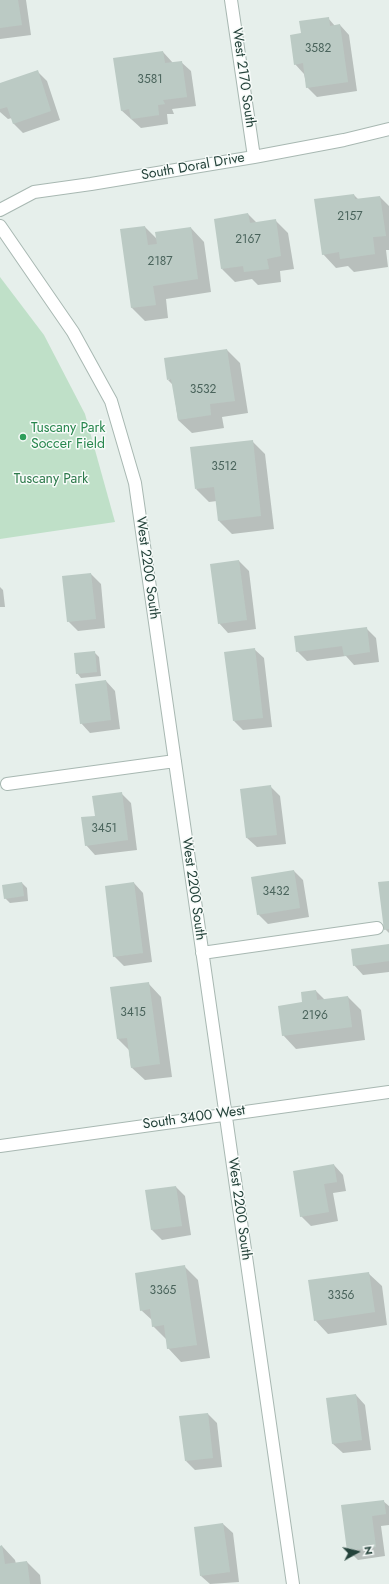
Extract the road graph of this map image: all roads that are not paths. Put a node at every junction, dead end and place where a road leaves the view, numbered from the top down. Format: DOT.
graph roads {
  1 [pos="231,0"];
  2 [pos="389,129"];
  3 [pos="254,156"];
  4 [pos="0,210"];
  5 [pos="0,226"];
  6 [pos="175,761"];
  7 [pos="7,784"];
  8 [pos="377,928"];
  9 [pos="202,953"];
  10 [pos="389,1092"];
  11 [pos="226,1114"];
  12 [pos="0,1146"];
  13 [pos="293,1584"];
  1 -- 3 [label="street, West 2170 South"];
  2 -- 3 [label="street, South Doral Drive"];
  3 -- 4 [label="street, South Doral Drive"];
  5 -- 6 [label="street, West 2200 South"];
  6 -- 7 [label="street"];
  6 -- 9 [label="street, West 2200 South"];
  8 -- 9 [label="street"];
  9 -- 11 [label="street, West 2200 South"];
  10 -- 11 [label="street, South 3400 West"];
  11 -- 12 [label="street, South 3400 West"];
  11 -- 13 [label="street, West 2200 South"];
}
